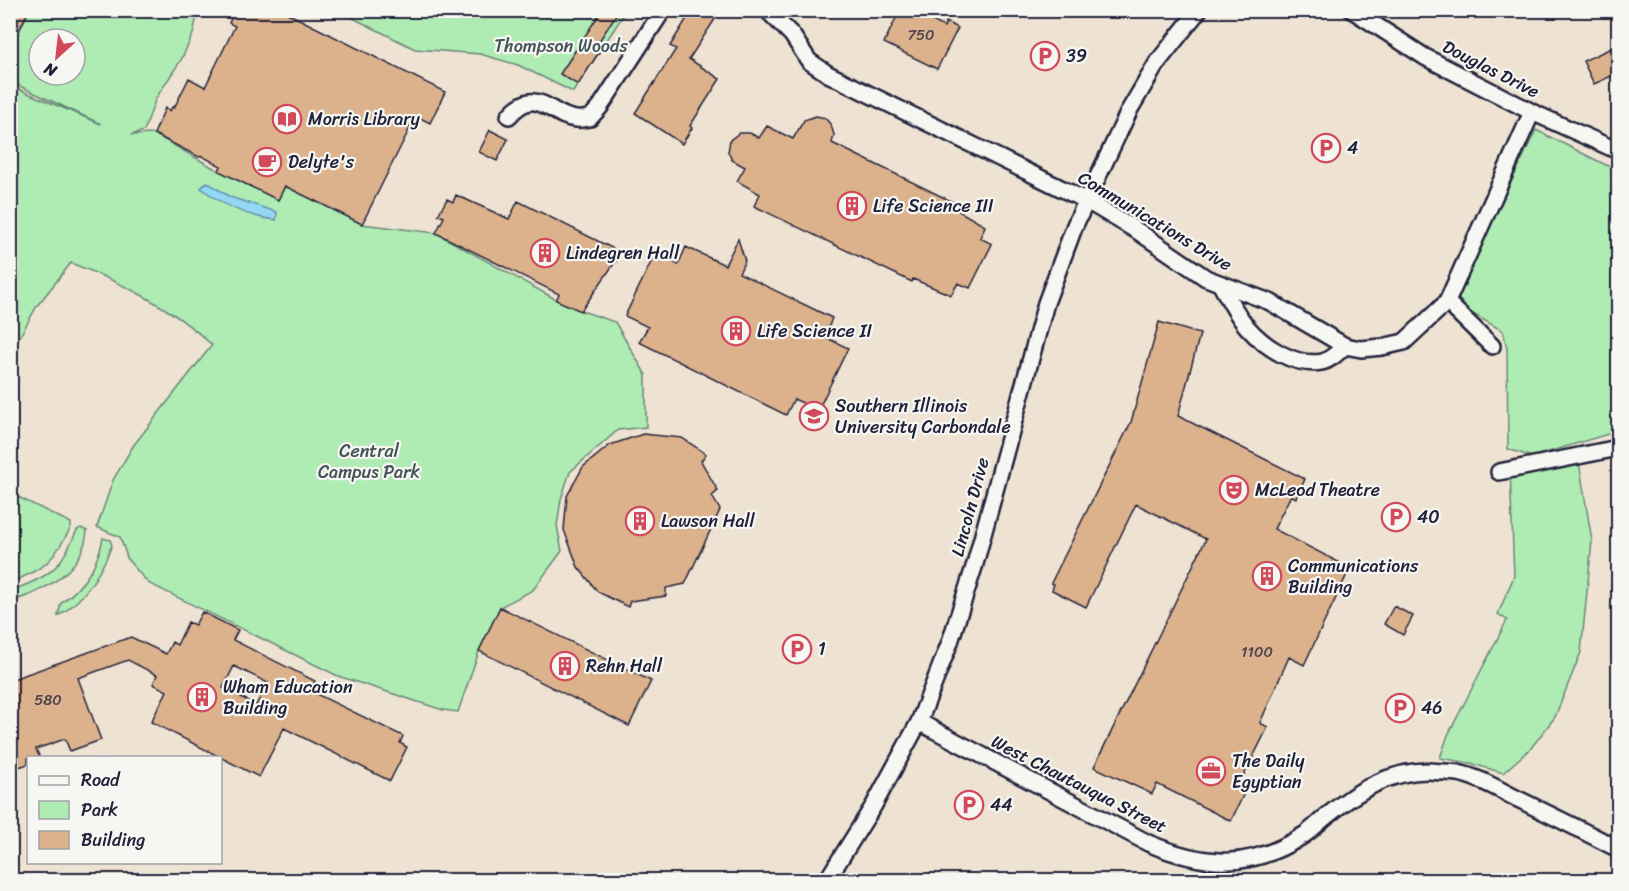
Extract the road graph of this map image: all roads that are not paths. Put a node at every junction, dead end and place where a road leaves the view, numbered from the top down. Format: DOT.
graph roads {
  1 [pos="663,10"];
  2 [pos="767,10"];
  3 [pos="1199,10"];
  4 [pos="1352,10"];
  5 [pos="1532,112"];
  6 [pos="509,116"];
  7 [pos="1618,151"];
  8 [pos="1087,201"];
  9 [pos="1221,285"];
  10 [pos="1447,302"];
  11 [pos="1345,346"];
  12 [pos="1492,346"];
  13 [pos="1618,448"];
  14 [pos="1500,472"];
  15 [pos="919,722"];
  16 [pos="1618,849"];
  17 [pos="827,880"];
  1 -- 6 [label="street"];
  2 -- 8 [label="street, Communications Drive"];
  3 -- 8 [label="street, Lincoln Drive"];
  4 -- 5 [label="street, Douglas Drive"];
  5 -- 7 [label="street, Douglas Drive"];
  5 -- 10 [label="street, Communications Drive"];
  8 -- 9 [label="street, Communications Drive"];
  8 -- 15 [label="street, Lincoln Drive"];
  9 -- 11 [label="street, Communications Drive"];
  9 -- 11 [label="street"];
  10 -- 11 [label="street, Communications Drive"];
  10 -- 12 [label="street"];
  13 -- 14 [label="street"];
  15 -- 16 [label="street, West Chautauqua Street"];
  15 -- 17 [label="street, Lincoln Drive"];
}
